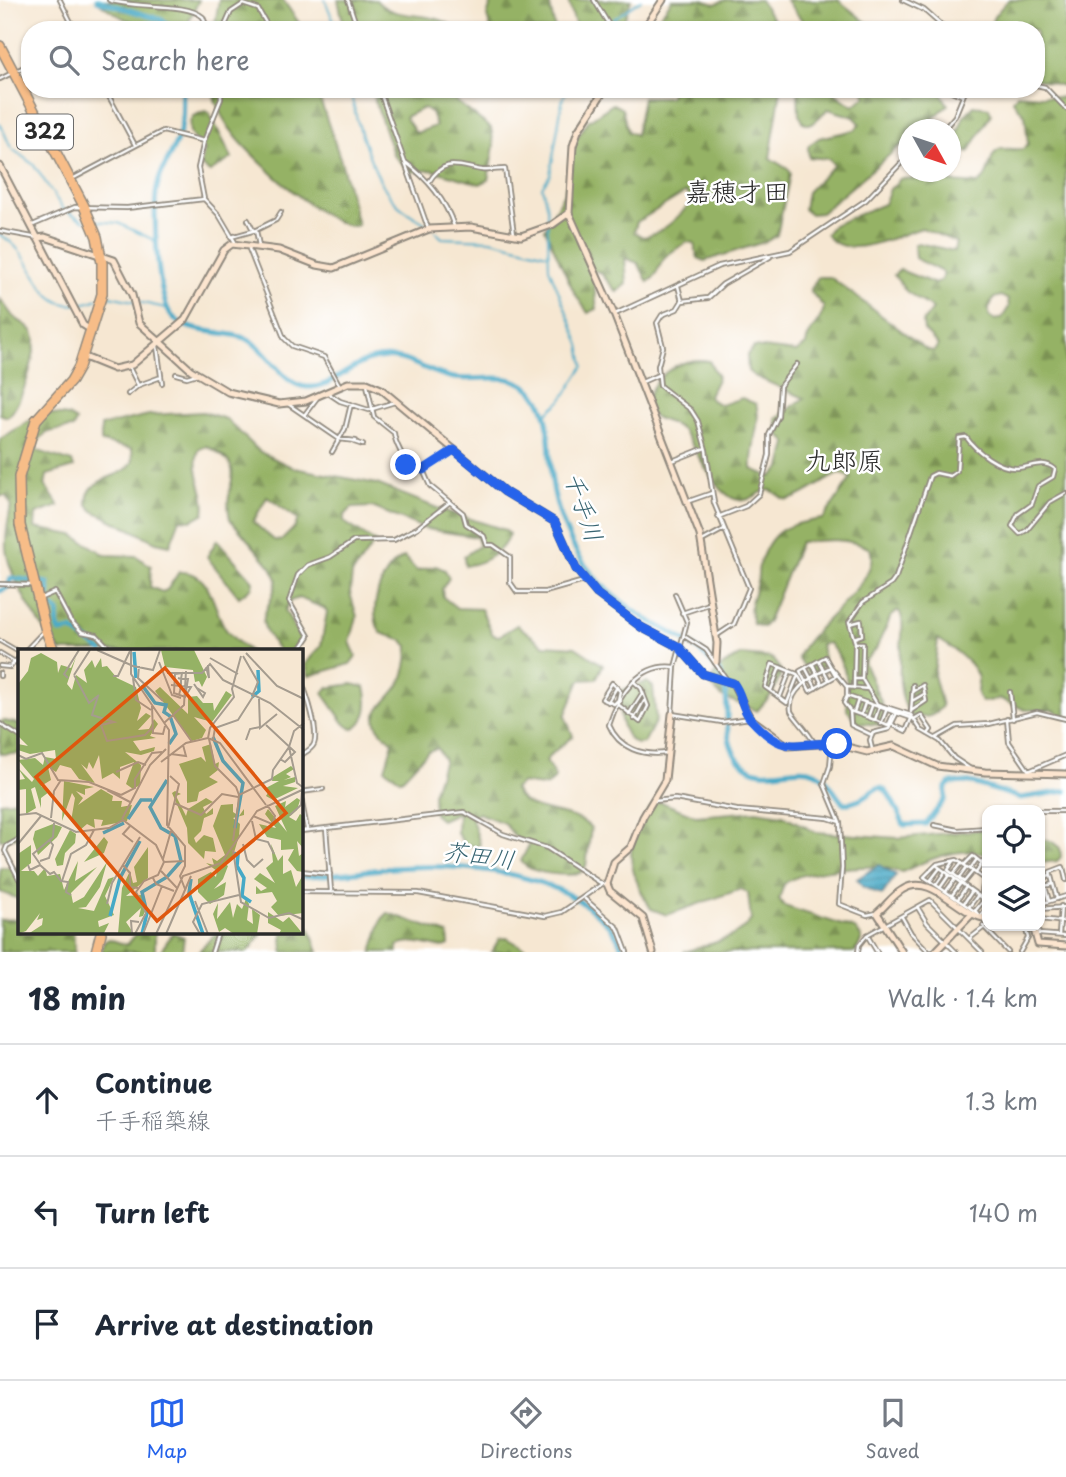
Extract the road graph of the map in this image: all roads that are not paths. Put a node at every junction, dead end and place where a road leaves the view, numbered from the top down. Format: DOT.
graph roads {
  1 [pos="60,0"];
  2 [pos="109,0"];
  3 [pos="348,0"];
  4 [pos="594,0"];
  5 [pos="663,0"];
  6 [pos="903,0"];
  7 [pos="70,21"];
  8 [pos="205,21"];
  9 [pos="228,21"];
  10 [pos="265,21"];
  11 [pos="355,21"];
  12 [pos="607,21"];
  13 [pos="649,21"];
  14 [pos="936,21"];
  15 [pos="0,46"];
  16 [pos="21,68"];
  17 [pos="14,72"];
  18 [pos="0,79"];
  19 [pos="21,86"];
  20 [pos="1045,87"];
  21 [pos="27,98"];
  22 [pos="110,98"];
  23 [pos="220,98"];
  24 [pos="382,98"];
  25 [pos="599,98"];
  26 [pos="962,98"];
  27 [pos="1066,110"];
  28 [pos="953,119"];
  29 [pos="204,141"];
  30 [pos="135,145"];
  31 [pos="404,161"];
  32 [pos="0,166"];
  33 [pos="898,166"];
  34 [pos="69,180"];
  35 [pos="429,182"];
  36 [pos="204,199"];
  37 [pos="83,206"];
  38 [pos="281,212"];
  39 [pos="569,212"];
  40 [pos="248,220"];
  41 [pos="32,226"];
  42 [pos="454,226"];
  43 [pos="429,229"];
  44 [pos="254,230"];
  45 [pos="0,231"];
  46 [pos="514,236"];
  47 [pos="231,237"];
  48 [pos="38,238"];
  49 [pos="235,243"];
  50 [pos="248,245"];
  51 [pos="259,247"];
  52 [pos="101,254"];
  53 [pos="776,254"];
  54 [pos="678,286"];
  55 [pos="682,301"];
  56 [pos="614,314"];
  57 [pos="91,330"];
  58 [pos="158,342"];
  59 [pos="82,356"];
  60 [pos="797,364"];
  61 [pos="130,367"];
  62 [pos="176,374"];
  63 [pos="197,374"];
  64 [pos="658,374"];
  65 [pos="161,377"];
  66 [pos="641,382"];
  67 [pos="162,383"];
  68 [pos="367,383"];
  69 [pos="339,384"];
  70 [pos="138,385"];
  71 [pos="327,392"];
  72 [pos="128,394"];
  73 [pos="318,396"];
  74 [pos="396,402"];
  75 [pos="288,403"];
  76 [pos="351,404"];
  77 [pos="371,409"];
  78 [pos="305,414"];
  79 [pos="339,439"];
  80 [pos="362,444"];
  81 [pos="705,448"];
  82 [pos="454,450"];
  83 [pos="332,452"];
  84 [pos="672,461"];
  85 [pos="423,470"];
  86 [pos="712,493"];
  87 [pos="1066,493"];
  88 [pos="450,502"];
  89 [pos="688,502"];
  90 [pos="718,517"];
  91 [pos="723,530"];
  92 [pos="702,541"];
  93 [pos="584,581"];
  94 [pos="0,584"];
  95 [pos="34,584"];
  96 [pos="675,594"];
  97 [pos="38,600"];
  98 [pos="711,604"];
  99 [pos="682,613"];
  100 [pos="850,624"];
  101 [pos="862,628"];
  102 [pos="46,631"];
  103 [pos="852,631"];
  104 [pos="684,636"];
  105 [pos="716,636"];
  106 [pos="855,640"];
  107 [pos="0,641"];
  108 [pos="679,646"];
  109 [pos="27,649"];
  110 [pos="53,649"];
  111 [pos="110,649"];
  112 [pos="300,649"];
  113 [pos="18,651"];
  114 [pos="0,653"];
  115 [pos="855,657"];
  116 [pos="863,658"];
  117 [pos="18,661"];
  118 [pos="819,661"];
  119 [pos="716,662"];
  120 [pos="813,664"];
  121 [pos="0,666"];
  122 [pos="675,667"];
  123 [pos="780,667"];
  124 [pos="831,667"];
  125 [pos="806,668"];
  126 [pos="824,670"];
  127 [pos="790,671"];
  128 [pos="854,671"];
  129 [pos="862,671"];
  130 [pos="817,674"];
  131 [pos="798,675"];
  132 [pos="811,678"];
  133 [pos="854,679"];
  134 [pos="862,679"];
  135 [pos="726,680"];
  136 [pos="829,680"];
  137 [pos="633,681"];
  138 [pos="803,682"];
  139 [pos="822,684"];
  140 [pos="913,685"];
  141 [pos="303,686"];
  142 [pos="617,687"];
  143 [pos="847,687"];
  144 [pos="816,688"];
  145 [pos="853,688"];
  146 [pos="868,689"];
  147 [pos="771,691"];
  148 [pos="643,692"];
  149 [pos="912,692"];
  150 [pos="1010,692"];
  151 [pos="924,694"];
  152 [pos="849,697"];
  153 [pos="780,698"];
  154 [pos="645,699"];
  155 [pos="858,700"];
  156 [pos="912,701"];
  157 [pos="608,702"];
  158 [pos="619,702"];
  159 [pos="866,703"];
  160 [pos="872,706"];
  161 [pos="879,708"];
  162 [pos="851,710"];
  163 [pos="886,711"];
  164 [pos="629,714"];
  165 [pos="672,714"];
  166 [pos="896,714"];
  167 [pos="861,715"];
  168 [pos="912,716"];
  169 [pos="868,717"];
  170 [pos="904,717"];
  171 [pos="750,718"];
  172 [pos="634,719"];
  173 [pos="1007,719"];
  174 [pos="1013,719"];
  175 [pos="1066,719"];
  176 [pos="875,720"];
  177 [pos="0,724"];
  178 [pos="881,724"];
  179 [pos="900,728"];
  180 [pos="928,734"];
  181 [pos="18,735"];
  182 [pos="872,735"];
  183 [pos="936,738"];
  184 [pos="832,743"];
  185 [pos="815,745"];
  186 [pos="874,752"];
  187 [pos="669,753"];
  188 [pos="303,754"];
  189 [pos="1066,755"];
  190 [pos="972,770"];
  191 [pos="1029,771"];
  192 [pos="1066,774"];
  193 [pos="323,789"];
  194 [pos="303,792"];
  195 [pos="653,801"];
  196 [pos="303,809"];
  197 [pos="1045,811"];
  198 [pos="1066,811"];
  199 [pos="841,822"];
  200 [pos="934,825"];
  201 [pos="326,828"];
  202 [pos="982,828"];
  203 [pos="307,830"];
  204 [pos="303,831"];
  205 [pos="18,840"];
  206 [pos="977,859"];
  207 [pos="955,860"];
  208 [pos="936,865"];
  209 [pos="940,868"];
  210 [pos="969,868"];
  211 [pos="303,871"];
  212 [pos="946,872"];
  213 [pos="330,874"];
  214 [pos="951,875"];
  215 [pos="1051,876"];
  216 [pos="1045,877"];
  217 [pos="18,878"];
  218 [pos="982,878"];
  219 [pos="957,879"];
  220 [pos="1066,880"];
  221 [pos="930,881"];
  222 [pos="961,883"];
  223 [pos="604,884"];
  224 [pos="1053,884"];
  225 [pos="936,885"];
  226 [pos="1045,886"];
  227 [pos="966,887"];
  228 [pos="940,888"];
  229 [pos="331,891"];
  230 [pos="972,891"];
  231 [pos="303,892"];
  232 [pos="946,892"];
  233 [pos="951,896"];
  234 [pos="1066,896"];
  235 [pos="585,898"];
  236 [pos="982,899"];
  237 [pos="1057,899"];
  238 [pos="957,900"];
  239 [pos="982,901"];
  240 [pos="982,901"];
  241 [pos="1049,901"];
  242 [pos="963,904"];
  243 [pos="1045,904"];
  244 [pos="1045,906"];
  245 [pos="1060,906"];
  246 [pos="1066,907"];
  247 [pos="918,908"];
  248 [pos="969,908"];
  249 [pos="877,913"];
  250 [pos="974,913"];
  251 [pos="902,916"];
  252 [pos="982,917"];
  253 [pos="1045,920"];
  254 [pos="1060,921"];
  255 [pos="1066,922"];
  256 [pos="885,926"];
  257 [pos="958,928"];
  258 [pos="982,928"];
  259 [pos="989,931"];
  260 [pos="1026,931"];
  261 [pos="1036,931"];
  262 [pos="1038,931"];
  263 [pos="101,934"];
  264 [pos="218,934"];
  265 [pos="867,935"];
  266 [pos="1059,935"];
  267 [pos="1066,936"];
  268 [pos="969,939"];
  269 [pos="945,942"];
  270 [pos="1038,944"];
  271 [pos="1066,946"];
  272 [pos="96,952"];
  273 [pos="212,952"];
  274 [pos="627,952"];
  275 [pos="653,952"];
  276 [pos="859,952"];
  277 [pos="877,952"];
  278 [pos="902,952"];
  279 [pos="929,952"];
  280 [pos="935,952"];
  281 [pos="956,952"];
  282 [pos="982,952"];
  283 [pos="1008,952"];
  284 [pos="1020,952"];
  285 [pos="1033,952"];
  1 -- 7 [label="street"];
  2 -- 8 [label="street"];
  3 -- 11 [label="street"];
  4 -- 12 [label="street"];
  5 -- 13 [label="main road"];
  6 -- 14 [label="street"];
  9 -- 10 [label="street"];
  15 -- 17 [label="highway, 322"];
  16 -- 17 [label="street"];
  17 -- 18 [label="street"];
  17 -- 19 [label="highway, 322"];
  20 -- 27 [label="street"];
  21 -- 34 [label="highway, 322"];
  22 -- 30 [label="street"];
  23 -- 29 [label="street"];
  24 -- 31 [label="street"];
  25 -- 39 [label="main road"];
  26 -- 28 [label="street"];
  29 -- 30 [label="street"];
  29 -- 36 [label="street"];
  30 -- 34 [label="street"];
  31 -- 35 [label="street"];
  31 -- 43 [label="street"];
  32 -- 41 [label="main road"];
  33 -- 53 [label="street"];
  34 -- 37 [label="highway, 322"];
  35 -- 42 [label="street"];
  35 -- 46 [label="street"];
  36 -- 37 [label="street"];
  36 -- 47 [label="street"];
  37 -- 41 [label="street"];
  37 -- 52 [label="highway, 322"];
  38 -- 44 [label="street"];
  39 -- 46 [label="main road"];
  39 -- 56 [label="main road"];
  40 -- 44 [label="street"];
  41 -- 48 [label="main road"];
  42 -- 43 [label="main road"];
  42 -- 46 [label="main road"];
  43 -- 51 [label="main road"];
  44 -- 47 [label="street"];
  44 -- 51 [label="street"];
  45 -- 48 [label="street"];
  47 -- 49 [label="street"];
  48 -- 52 [label="main road"];
  48 -- 57 [label="main road"];
  49 -- 50 [label="main road"];
  49 -- 58 [label="main road"];
  50 -- 51 [label="main road"];
  50 -- 69 [label="street"];
  52 -- 57 [label="highway, 322"];
  52 -- 58 [label="main road"];
  53 -- 54 [label="street"];
  53 -- 55 [label="street"];
  54 -- 55 [label="street"];
  54 -- 56 [label="street"];
  55 -- 64 [label="street"];
  56 -- 66 [label="main road"];
  57 -- 59 [label="highway, 322"];
  58 -- 61 [label="main road"];
  58 -- 63 [label="main road"];
  58 -- 65 [label="street"];
  59 -- 61 [label="main road"];
  59 -- 95 [label="highway, 322"];
  60 -- 90 [label="street"];
  61 -- 70 [label="street"];
  62 -- 63 [label="street"];
  63 -- 75 [label="main road"];
  64 -- 66 [label="street"];
  64 -- 81 [label="street"];
  65 -- 67 [label="street"];
  65 -- 70 [label="street"];
  66 -- 84 [label="main road"];
  68 -- 69 [label="main road"];
  68 -- 74 [label="main road"];
  68 -- 77 [label="street"];
  69 -- 71 [label="main road"];
  70 -- 72 [label="street"];
  71 -- 73 [label="main road"];
  71 -- 76 [label="street"];
  73 -- 75 [label="main road"];
  73 -- 78 [label="street"];
  74 -- 77 [label="street"];
  74 -- 82 [label="main road"];
  75 -- 78 [label="street"];
  76 -- 77 [label="street"];
  76 -- 79 [label="street"];
  77 -- 85 [label="street"];
  78 -- 79 [label="street"];
  79 -- 80 [label="street"];
  79 -- 83 [label="street"];
  81 -- 84 [label="street"];
  81 -- 86 [label="street"];
  82 -- 85 [label="street"];
  82 -- 93 [label="main road"];
  84 -- 89 [label="main road"];
  85 -- 88 [label="street"];
  86 -- 89 [label="street"];
  86 -- 90 [label="street"];
  87 -- 100 [label="street"];
  88 -- 93 [label="street"];
  88 -- 112 [label="street"];
  89 -- 92 [label="main road"];
  90 -- 91 [label="street"];
  91 -- 92 [label="street"];
  91 -- 105 [label="street"];
  92 -- 98 [label="main road"];
  93 -- 108 [label="main road"];
  94 -- 95 [label="street"];
  95 -- 97 [label="highway, 322"];
  96 -- 99 [label="street"];
  97 -- 102 [label="highway, 322"];
  97 -- 111 [label="street"];
  98 -- 99 [label="street"];
  98 -- 105 [label="main road"];
  99 -- 104 [label="street"];
  100 -- 101 [label="street"];
  100 -- 103 [label="street"];
  101 -- 103 [label="street"];
  101 -- 106 [label="street"];
  102 -- 109 [label="street"];
  102 -- 110 [label="highway, 322"];
  103 -- 106 [label="street"];
  104 -- 108 [label="street"];
  104 -- 119 [label="street"];
  105 -- 119 [label="main road"];
  106 -- 115 [label="street"];
  106 -- 116 [label="street"];
  107 -- 113 [label="street"];
  108 -- 122 [label="street"];
  108 -- 135 [label="main road"];
  114 -- 117 [label="street"];
  115 -- 116 [label="street"];
  115 -- 128 [label="street"];
  116 -- 129 [label="street"];
  117 -- 121 [label="street"];
  118 -- 120 [label="street"];
  118 -- 124 [label="street"];
  118 -- 126 [label="street"];
  119 -- 135 [label="street"];
  120 -- 125 [label="street"];
  120 -- 130 [label="street"];
  122 -- 137 [label="street"];
  122 -- 165 [label="street"];
  123 -- 127 [label="street"];
  123 -- 147 [label="street"];
  123 -- 147 [label="street"];
  124 -- 126 [label="street"];
  124 -- 136 [label="street"];
  124 -- 143 [label="street"];
  125 -- 132 [label="street"];
  125 -- 138 [label="street"];
  126 -- 130 [label="street"];
  126 -- 136 [label="street"];
  127 -- 131 [label="street"];
  127 -- 153 [label="street"];
  128 -- 129 [label="street"];
  128 -- 133 [label="street"];
  129 -- 134 [label="street"];
  130 -- 132 [label="street"];
  130 -- 139 [label="street"];
  131 -- 138 [label="street"];
  131 -- 153 [label="street"];
  132 -- 138 [label="street"];
  132 -- 144 [label="street"];
  133 -- 134 [label="street"];
  133 -- 145 [label="street"];
  134 -- 146 [label="street"];
  135 -- 171 [label="main road"];
  136 -- 139 [label="street"];
  137 -- 148 [label="street"];
  137 -- 158 [label="street"];
  138 -- 144 [label="street"];
  138 -- 185 [label="street"];
  139 -- 144 [label="street"];
  140 -- 149 [label="street"];
  141 -- 188 [label="street"];
  142 -- 157 [label="street"];
  142 -- 157 [label="street"];
  142 -- 158 [label="street"];
  143 -- 145 [label="street"];
  143 -- 152 [label="street"];
  145 -- 146 [label="street"];
  146 -- 166 [label="street"];
  147 -- 153 [label="street"];
  148 -- 154 [label="street"];
  148 -- 164 [label="street"];
  149 -- 151 [label="street"];
  149 -- 156 [label="street"];
  150 -- 174 [label="street"];
  151 -- 156 [label="street"];
  151 -- 168 [label="street"];
  152 -- 155 [label="street"];
  152 -- 162 [label="street"];
  154 -- 172 [label="street"];
  154 -- 172 [label="street"];
  155 -- 159 [label="street"];
  155 -- 162 [label="street"];
  156 -- 168 [label="street"];
  157 -- 158 [label="street"];
  158 -- 164 [label="street"];
  158 -- 187 [label="street"];
  159 -- 160 [label="street"];
  159 -- 167 [label="street"];
  160 -- 161 [label="street"];
  160 -- 169 [label="street"];
  161 -- 163 [label="street"];
  161 -- 176 [label="street"];
  162 -- 167 [label="street"];
  162 -- 182 [label="street"];
  163 -- 166 [label="street"];
  163 -- 178 [label="street"];
  164 -- 172 [label="street"];
  165 -- 171 [label="street"];
  165 -- 187 [label="main road"];
  166 -- 168 [label="street"];
  166 -- 170 [label="street"];
  166 -- 178 [label="street"];
  166 -- 179 [label="street"];
  166 -- 182 [label="street"];
  167 -- 169 [label="street"];
  168 -- 170 [label="street"];
  168 -- 179 [label="street"];
  168 -- 180 [label="street"];
  168 -- 180 [label="street"];
  169 -- 176 [label="street"];
  170 -- 179 [label="street"];
  171 -- 185 [label="main road"];
  173 -- 174 [label="street"];
  173 -- 183 [label="street"];
  173 -- 191 [label="street"];
  174 -- 175 [label="street"];
  176 -- 178 [label="street"];
  177 -- 181 [label="street"];
  180 -- 183 [label="street"];
  182 -- 186 [label="street"];
  183 -- 190 [label="street"];
  184 -- 185 [label="main road"];
  184 -- 186 [label="main road"];
  184 -- 199 [label="street"];
  186 -- 190 [label="main road"];
  187 -- 195 [label="main road"];
  189 -- 191 [label="street"];
  190 -- 191 [label="main road"];
  191 -- 192 [label="main road"];
  193 -- 194 [label="street"];
  195 -- 199 [label="street"];
  195 -- 223 [label="main road"];
  196 -- 203 [label="street"];
  197 -- 198 [label="street"];
  199 -- 249 [label="street"];
  200 -- 202 [label="street"];
  201 -- 203 [label="street"];
  201 -- 213 [label="street"];
  201 -- 223 [label="street"];
  203 -- 204 [label="street"];
  205 -- 217 [label="street"];
  206 -- 210 [label="street"];
  206 -- 210 [label="street"];
  206 -- 210 [label="street"];
  207 -- 208 [label="street"];
  207 -- 210 [label="street"];
  207 -- 214 [label="street"];
  208 -- 209 [label="street"];
  208 -- 221 [label="street"];
  209 -- 212 [label="street"];
  209 -- 221 [label="street"];
  210 -- 214 [label="street"];
  210 -- 218 [label="street"];
  210 -- 219 [label="street"];
  210 -- 219 [label="street"];
  211 -- 213 [label="street"];
  212 -- 214 [label="street"];
  212 -- 225 [label="street"];
  213 -- 229 [label="street"];
  214 -- 219 [label="street"];
  214 -- 228 [label="street"];
  215 -- 216 [label="street"];
  215 -- 220 [label="street"];
  215 -- 224 [label="street"];
  219 -- 222 [label="street"];
  219 -- 232 [label="street"];
  221 -- 225 [label="street"];
  222 -- 227 [label="street"];
  222 -- 233 [label="street"];
  223 -- 235 [label="street"];
  223 -- 275 [label="main road"];
  224 -- 226 [label="street"];
  224 -- 237 [label="street"];
  225 -- 228 [label="street"];
  226 -- 241 [label="street"];
  227 -- 230 [label="street"];
  227 -- 238 [label="street"];
  228 -- 232 [label="street"];
  229 -- 231 [label="street"];
  229 -- 235 [label="street"];
  230 -- 236 [label="street"];
  230 -- 242 [label="street"];
  232 -- 233 [label="street"];
  233 -- 238 [label="street"];
  234 -- 237 [label="street"];
  235 -- 274 [label="street"];
  237 -- 241 [label="street"];
  238 -- 242 [label="street"];
  239 -- 248 [label="street"];
  240 -- 250 [label="street"];
  241 -- 243 [label="street"];
  242 -- 248 [label="street"];
  244 -- 245 [label="street"];
  245 -- 246 [label="street"];
  245 -- 254 [label="street"];
  247 -- 251 [label="street"];
  247 -- 257 [label="street"];
  247 -- 269 [label="street"];
  248 -- 250 [label="street"];
  249 -- 250 [label="main road"];
  249 -- 256 [label="main road"];
  250 -- 252 [label="main road"];
  250 -- 257 [label="main road"];
  251 -- 256 [label="street"];
  251 -- 279 [label="street"];
  253 -- 254 [label="street"];
  254 -- 255 [label="street"];
  254 -- 266 [label="street"];
  256 -- 265 [label="street"];
  256 -- 278 [label="main road"];
  257 -- 268 [label="street"];
  257 -- 269 [label="main road"];
  258 -- 268 [label="street"];
  259 -- 283 [label="street"];
  260 -- 284 [label="street"];
  261 -- 270 [label="main road"];
  262 -- 266 [label="street"];
  263 -- 272 [label="highway"];
  264 -- 273 [label="street"];
  265 -- 276 [label="street"];
  265 -- 277 [label="street"];
  266 -- 267 [label="street"];
  268 -- 282 [label="street"];
  269 -- 280 [label="main road"];
  269 -- 281 [label="street"];
  270 -- 271 [label="main road"];
  270 -- 285 [label="main road"];
}
